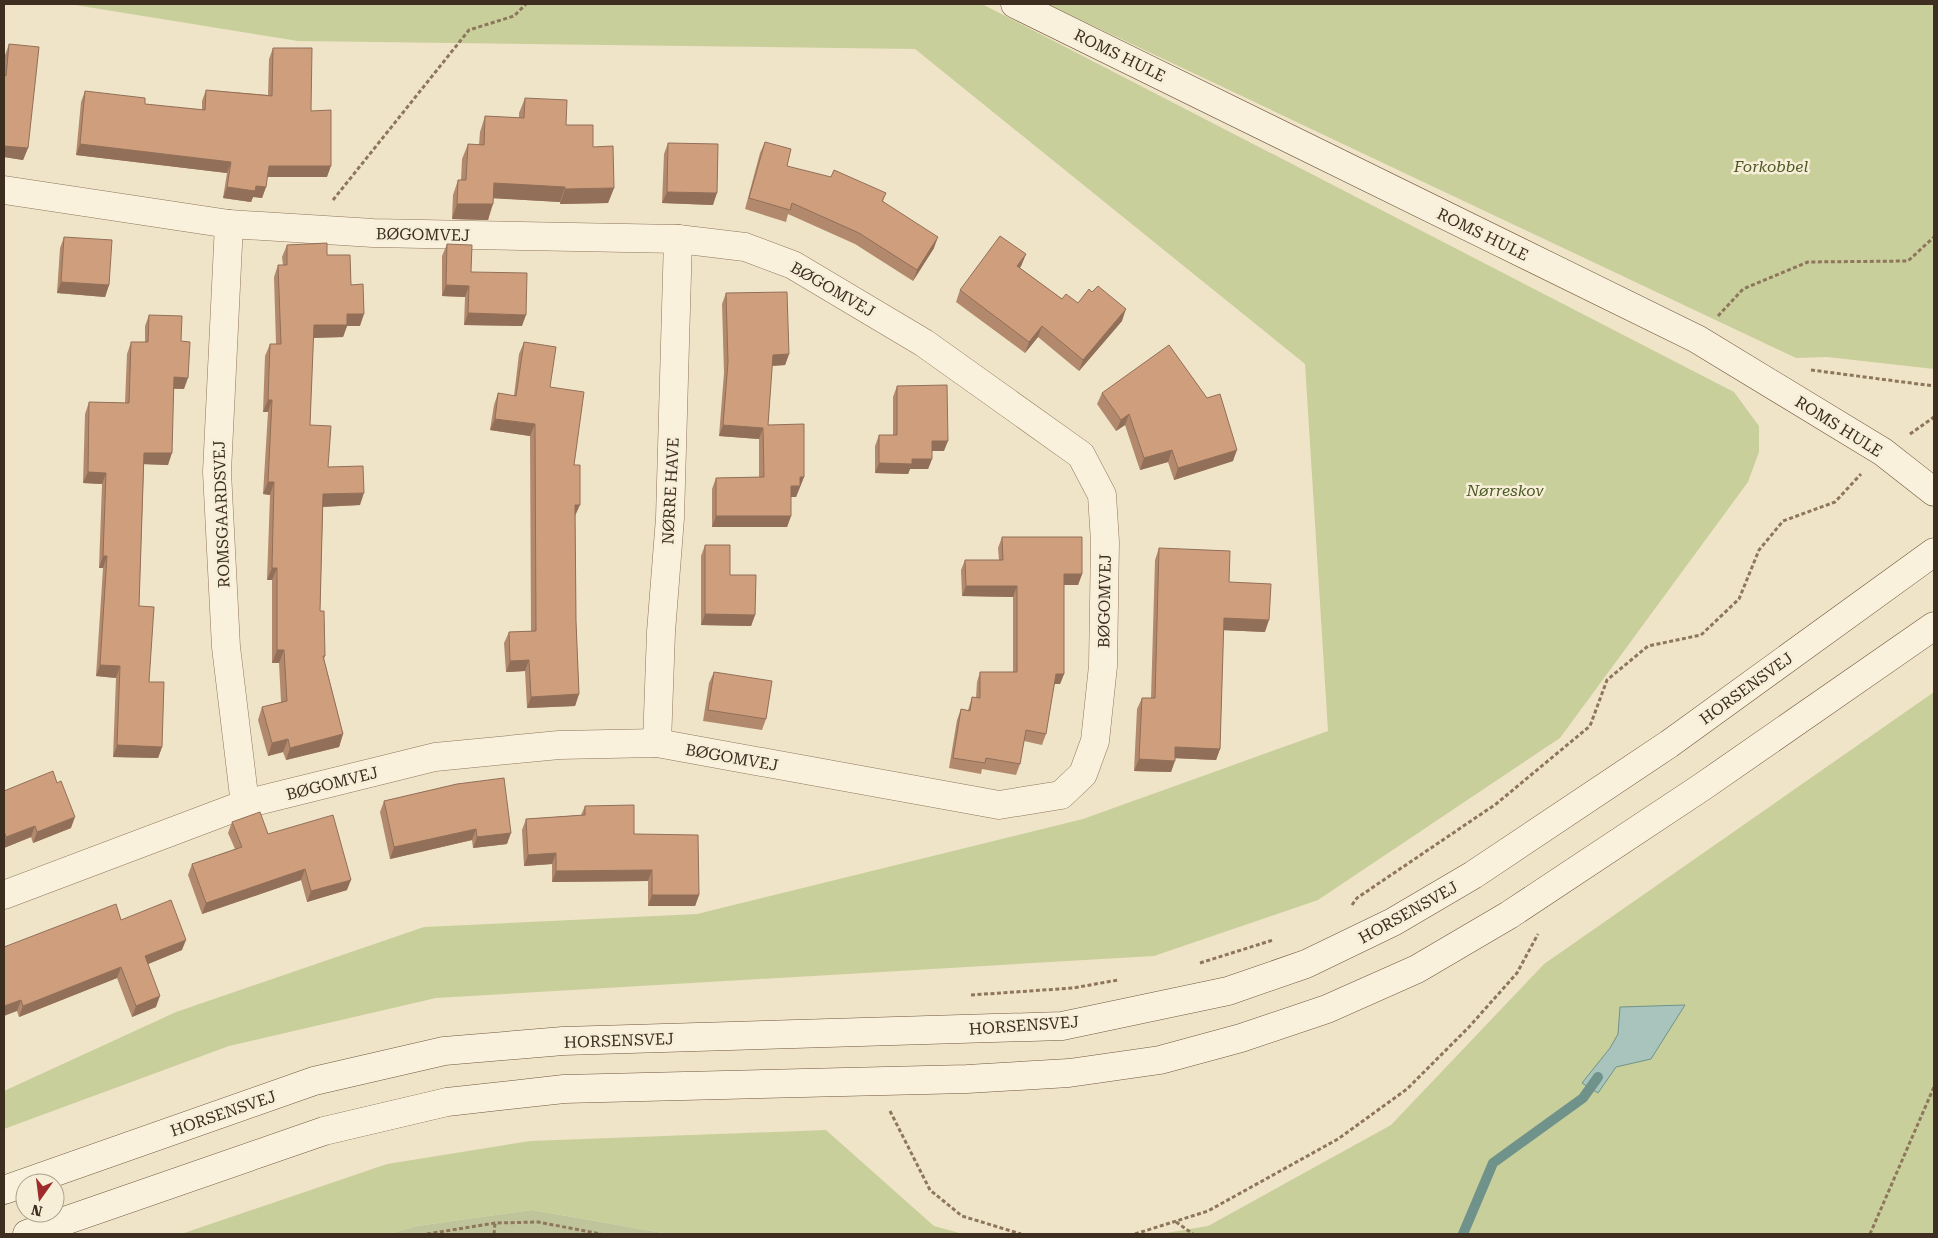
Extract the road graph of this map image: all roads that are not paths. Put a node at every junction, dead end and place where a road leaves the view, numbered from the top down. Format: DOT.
graph roads {
  1 [pos="1015,4"];
  2 [pos="4,190"];
  3 [pos="229,224"];
  4 [pos="678,239"];
  5 [pos="1934,492"];
  6 [pos="1934,552"];
  7 [pos="1934,626"];
  8 [pos="657,743"];
  9 [pos="245,804"];
  10 [pos="4,896"];
  11 [pos="4,1190"];
  12 [pos="27,1234"];
  1 -- 5 [label="street, ROMS HULE"];
  2 -- 3 [label="street, BØGOMVEJ"];
  3 -- 4 [label="street, BØGOMVEJ"];
  3 -- 9 [label="street, ROMSGAARDSVEJ"];
  4 -- 8 [label="street, NØRRE HAVE"];
  4 -- 8 [label="street, BØGOMVEJ"];
  6 -- 11 [label="street, HORSENSVEJ"];
  7 -- 12 [label="street"];
  8 -- 9 [label="street, BØGOMVEJ"];
  9 -- 10 [label="street, BØGOMVEJ"];
}
